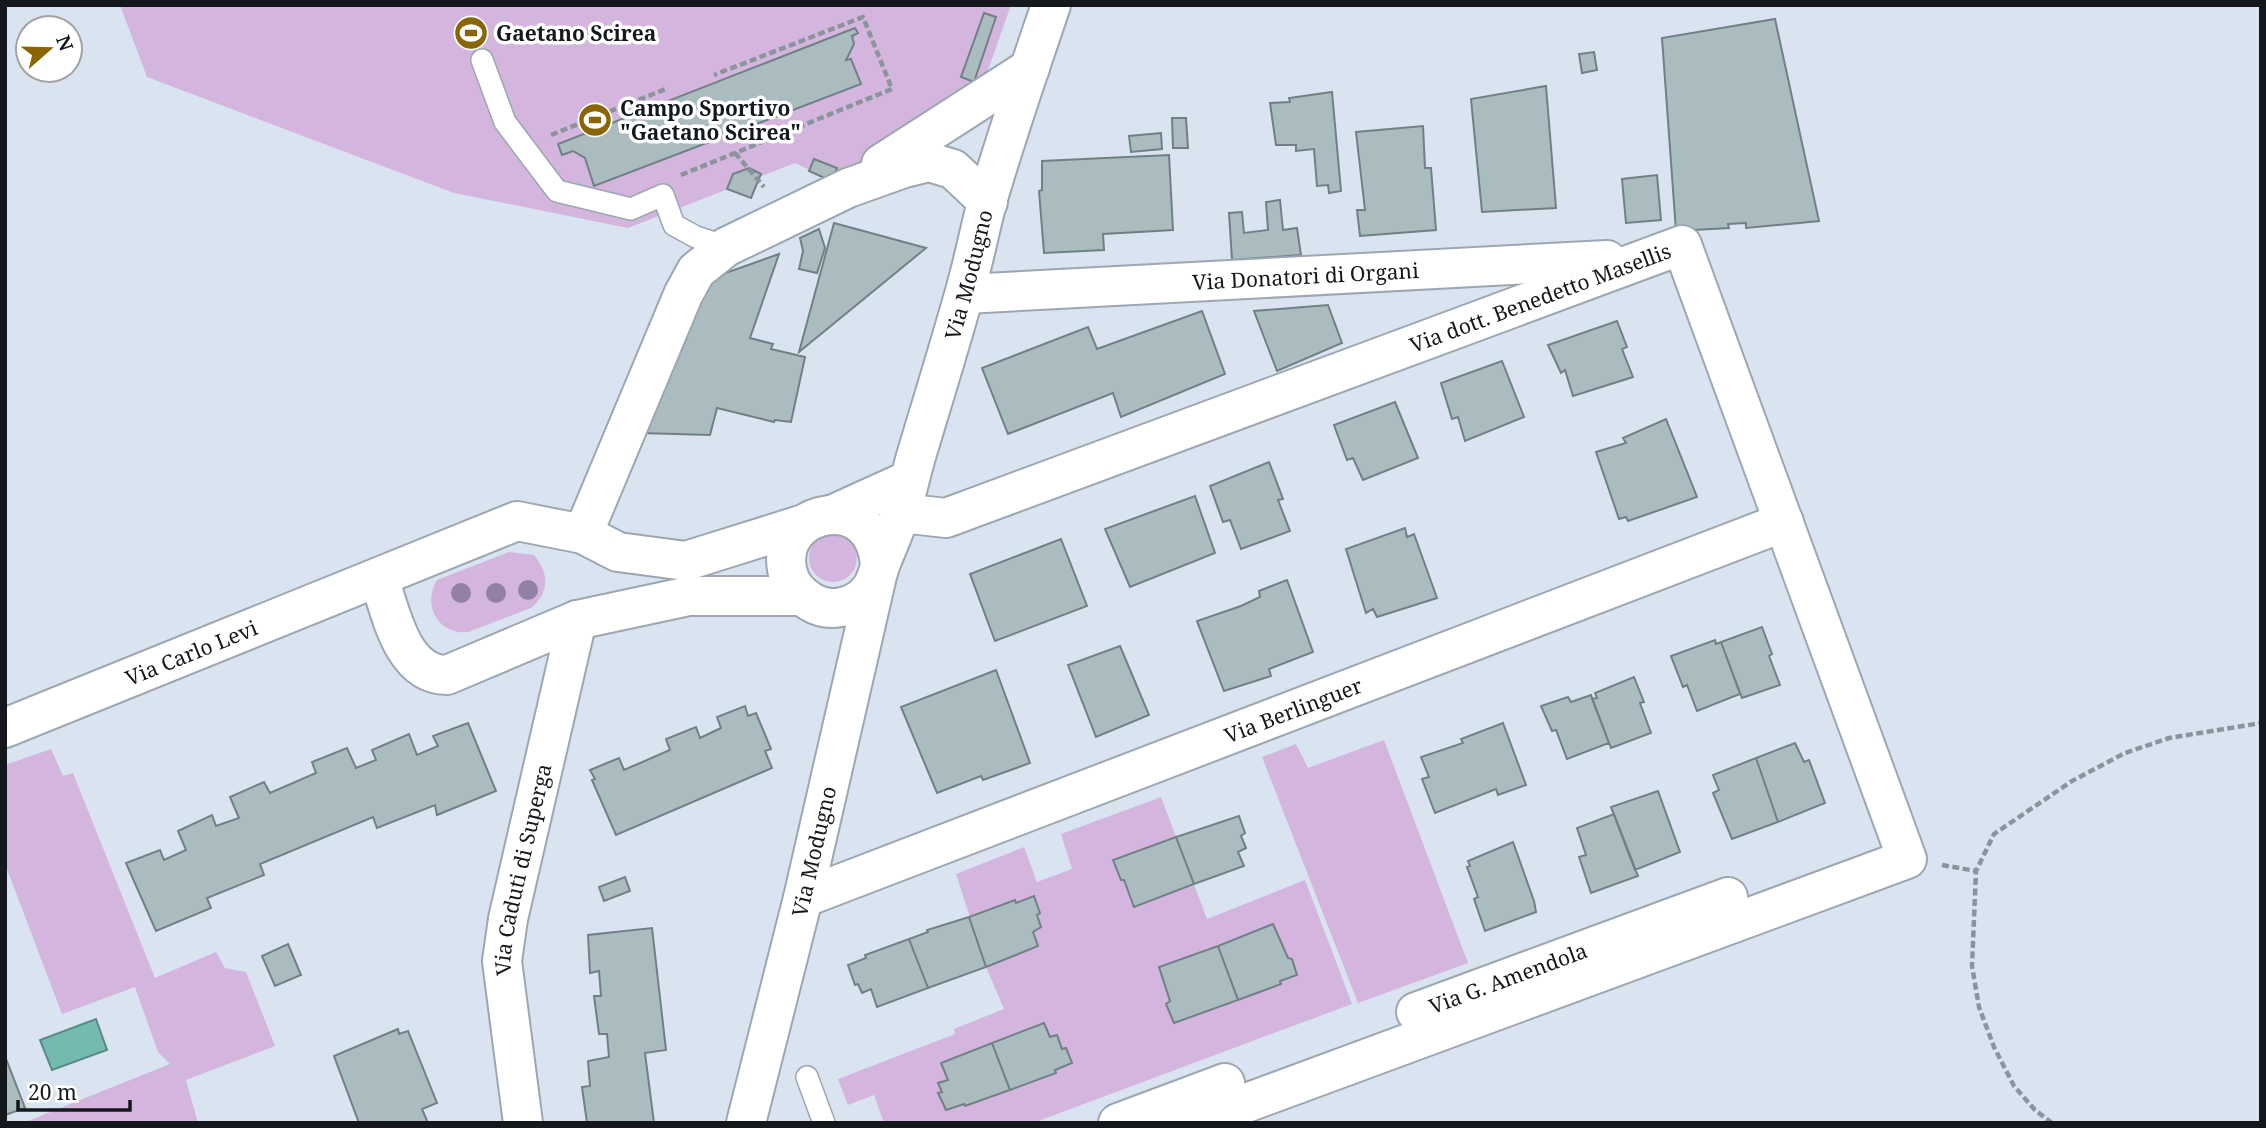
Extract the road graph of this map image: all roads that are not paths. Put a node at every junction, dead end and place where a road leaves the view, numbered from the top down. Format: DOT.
graph roads {
  1 [pos="1051,5"];
  2 [pos="482,60"];
  3 [pos="1030,68"];
  4 [pos="848,188"];
  5 [pos="988,202"];
  6 [pos="726,247"];
  7 [pos="1665,252"];
  8 [pos="965,294"];
  9 [pos="905,496"];
  10 [pos="819,519"];
  11 [pos="1784,522"];
  12 [pos="583,534"];
  13 [pos="878,573"];
  14 [pos="379,578"];
  15 [pos="815,602"];
  16 [pos="577,620"];
  17 [pos="855,674"];
  18 [pos="5,728"];
  19 [pos="1902,847"];
  20 [pos="803,898"];
  21 [pos="807,1077"];
  22 [pos="1276,1077"];
  23 [pos="523,1123"];
  24 [pos="746,1123"];
  25 [pos="824,1123"];
  26 [pos="1118,1123"];
  27 [pos="1192,1123"];
  1 -- 3 [label="street, Via Modugno"];
  2 -- 6 [label="lane"];
  3 -- 4 [label="street"];
  3 -- 5 [label="street, Via Modugno"];
  4 -- 5 [label="street"];
  4 -- 6 [label="street"];
  5 -- 8 [label="street, Via Modugno"];
  6 -- 12 [label="street"];
  7 -- 8 [label="street, Via Donatori di Organi"];
  7 -- 9 [label="street, Via dott. Benedetto Masellis"];
  7 -- 11 [label="street, Via dott. Benedetto Masellis"];
  8 -- 9 [label="street, Via Modugno"];
  9 -- 10 [label="street, Via Carlo Levi"];
  9 -- 13 [label="street, Via Modugno"];
  10 -- 12 [label="street, Via Carlo Levi"];
  10 -- 13 [label="street"];
  10 -- 15 [label="street"];
  11 -- 19 [label="street, Via dott. Benedetto Masellis"];
  11 -- 20 [label="street, Via Berlinguer"];
  12 -- 14 [label="street, Via Carlo Levi"];
  13 -- 15 [label="street"];
  13 -- 17 [label="street, Via Modugno"];
  14 -- 16 [label="street"];
  14 -- 18 [label="street, Via Carlo Levi"];
  15 -- 16 [label="street"];
  15 -- 17 [label="street"];
  16 -- 23 [label="street, Via Caduti di Superga"];
  17 -- 20 [label="street, Via Modugno"];
  19 -- 22 [label="street, Via G. Amendola"];
  20 -- 24 [label="street, Via Modugno"];
  21 -- 25 [label="lane"];
  22 -- 26 [label="street, Via G. Amendola"];
  22 -- 27 [label="street"];
}
